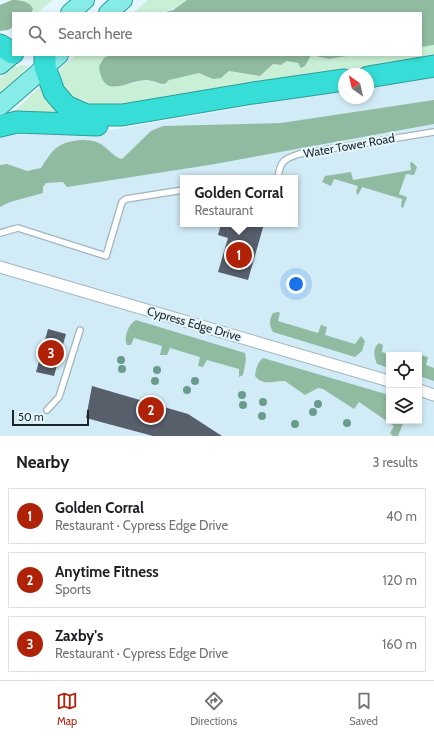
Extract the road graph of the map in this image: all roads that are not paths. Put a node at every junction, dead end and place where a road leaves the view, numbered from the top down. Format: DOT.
graph roads {
  1 [pos="85,0"];
  2 [pos="123,0"];
  3 [pos="71,12"];
  4 [pos="109,12"];
  5 [pos="0,45"];
  6 [pos="12,52"];
  7 [pos="12,54"];
  8 [pos="47,57"];
  9 [pos="0,65"];
  10 [pos="434,66"];
  11 [pos="374,76"];
  12 [pos="338,81"];
  13 [pos="0,106"];
  14 [pos="122,115"];
  15 [pos="0,126"];
  16 [pos="434,132"];
  17 [pos="278,175"];
  18 [pos="180,190"];
  19 [pos="0,233"];
  20 [pos="0,267"];
  21 [pos="80,330"];
  22 [pos="386,380"];
  23 [pos="422,391"];
  24 [pos="434,395"];
  25 [pos="47,410"];
  1 -- 3 [label="main road"];
  2 -- 4 [label="main road"];
  5 -- 6 [label="highway"];
  7 -- 9 [label="main road"];
  8 -- 13 [label="main road"];
  8 -- 14 [label="highway"];
  10 -- 11 [label="highway"];
  12 -- 14 [label="highway"];
  14 -- 15 [label="highway"];
  16 -- 17 [label="lane, Water Tower Road"];
  18 -- 19 [label="lane"];
  20 -- 22 [label="street, Cypress Edge Drive"];
  21 -- 25 [label="lane"];
  23 -- 24 [label="street"];
}
